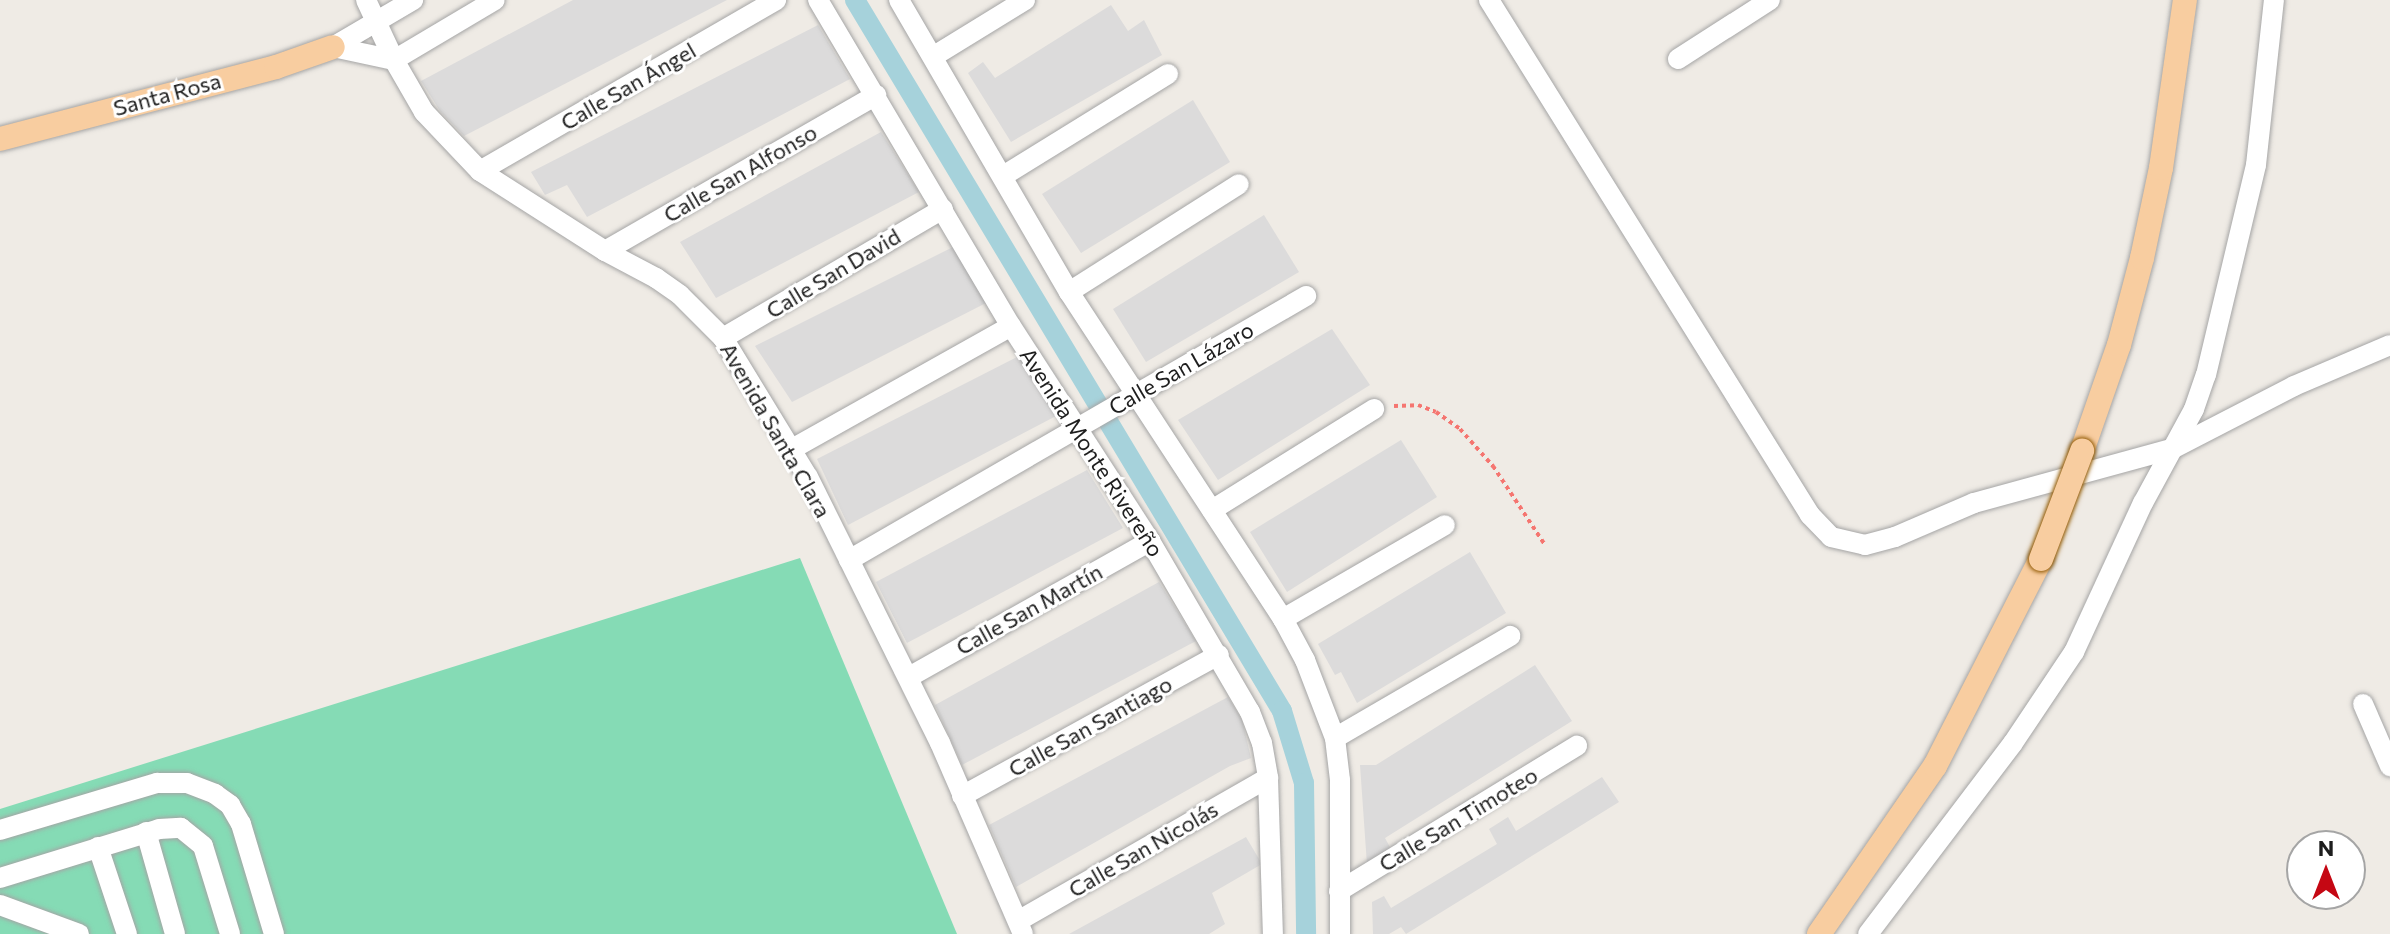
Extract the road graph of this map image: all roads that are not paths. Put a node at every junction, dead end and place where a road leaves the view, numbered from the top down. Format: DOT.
graph roads {
  1 [pos="366,0"];
  2 [pos="413,0"];
  3 [pos="495,0"];
  4 [pos="776,0"];
  5 [pos="818,0"];
  6 [pos="899,0"];
  7 [pos="1025,0"];
  8 [pos="1489,0"];
  9 [pos="1770,0"];
  10 [pos="2185,0"];
  11 [pos="2274,0"];
  12 [pos="375,22"];
  13 [pos="333,47"];
  14 [pos="934,56"];
  15 [pos="1678,59"];
  16 [pos="394,60"];
  17 [pos="1168,74"];
  18 [pos="876,95"];
  19 [pos="0,139"];
  20 [pos="480,171"];
  21 [pos="1003,176"];
  22 [pos="1239,184"];
  23 [pos="943,209"];
  24 [pos="605,251"];
  25 [pos="1069,292"];
  26 [pos="1306,296"];
  27 [pos="1011,326"];
  28 [pos="723,338"];
  29 [pos="2390,345"];
  30 [pos="1134,396"];
  31 [pos="1374,409"];
  32 [pos="1076,429"];
  33 [pos="792,449"];
  34 [pos="2172,449"];
  35 [pos="1212,510"];
  36 [pos="1445,525"];
  37 [pos="1150,541"];
  38 [pos="849,560"];
  39 [pos="1283,619"];
  40 [pos="1510,636"];
  41 [pos="1219,655"];
  42 [pos="909,677"];
  43 [pos="2363,704"];
  44 [pos="1335,738"];
  45 [pos="1577,746"];
  46 [pos="2390,766"];
  47 [pos="1268,778"];
  48 [pos="962,796"];
  49 [pos="0,830"];
  50 [pos="146,832"];
  51 [pos="98,847"];
  52 [pos="0,878"];
  53 [pos="1339,891"];
  54 [pos="0,905"];
  55 [pos="1020,927"];
  56 [pos="79,934"];
  57 [pos="127,934"];
  58 [pos="175,934"];
  59 [pos="230,934"];
  60 [pos="274,934"];
  61 [pos="1273,934"];
  62 [pos="1340,934"];
  63 [pos="1819,934"];
  64 [pos="1868,934"];
  1 -- 12 [label="street, Avenida Santa Clara"];
  2 -- 12 [label="street"];
  3 -- 16 [label="street"];
  4 -- 20 [label="street, Calle San Ángel"];
  5 -- 18 [label="street, Avenida Monte Rivereño"];
  6 -- 14 [label="street"];
  7 -- 14 [label="street"];
  8 -- 34 [label="street"];
  9 -- 15 [label="street"];
  10 -- 63 [label="main road, bridge"];
  11 -- 34 [label="street"];
  12 -- 13 [label="street"];
  12 -- 16 [label="street, Avenida Santa Clara"];
  13 -- 16 [label="street"];
  13 -- 19 [label="main road, Santa Rosa"];
  14 -- 21 [label="street"];
  16 -- 20 [label="street, Avenida Santa Clara"];
  17 -- 21 [label="street"];
  18 -- 23 [label="street, Avenida Monte Rivereño"];
  18 -- 24 [label="street, Calle San Alfonso"];
  20 -- 24 [label="street, Avenida Santa Clara"];
  21 -- 25 [label="street"];
  22 -- 25 [label="street"];
  23 -- 27 [label="street, Avenida Monte Rivereño"];
  23 -- 28 [label="street, Calle San David"];
  24 -- 28 [label="street, Avenida Santa Clara"];
  25 -- 30 [label="street"];
  26 -- 30 [label="street, Calle San Lázaro"];
  27 -- 32 [label="street, Avenida Monte Rivereño"];
  27 -- 33 [label="street"];
  28 -- 33 [label="street, Avenida Santa Clara"];
  29 -- 34 [label="street"];
  30 -- 32 [label="street, Calle San Lázaro"];
  30 -- 35 [label="street"];
  31 -- 35 [label="street"];
  32 -- 37 [label="street, Avenida Monte Rivereño"];
  32 -- 38 [label="street, Calle San Lázaro"];
  33 -- 38 [label="street, Avenida Santa Clara"];
  34 -- 64 [label="street"];
  35 -- 39 [label="street"];
  36 -- 39 [label="street"];
  37 -- 41 [label="street, Avenida Monte Rivereño"];
  37 -- 42 [label="street, Calle San Martín"];
  38 -- 42 [label="street, Avenida Santa Clara"];
  39 -- 44 [label="street"];
  40 -- 44 [label="street"];
  41 -- 47 [label="street, Avenida Monte Rivereño"];
  41 -- 48 [label="street, Calle San Santiago"];
  42 -- 48 [label="street, Avenida Santa Clara"];
  43 -- 46 [label="street"];
  44 -- 53 [label="street"];
  45 -- 53 [label="street, Calle San Timoteo"];
  47 -- 55 [label="street, Calle San Nicolás"];
  47 -- 61 [label="street, Avenida Monte Rivereño"];
  48 -- 55 [label="street, Avenida Santa Clara"];
  49 -- 60 [label="street"];
  50 -- 51 [label="street"];
  50 -- 58 [label="street"];
  50 -- 59 [label="street"];
  51 -- 52 [label="street"];
  51 -- 57 [label="street"];
  53 -- 62 [label="street"];
  54 -- 56 [label="street"];
}
